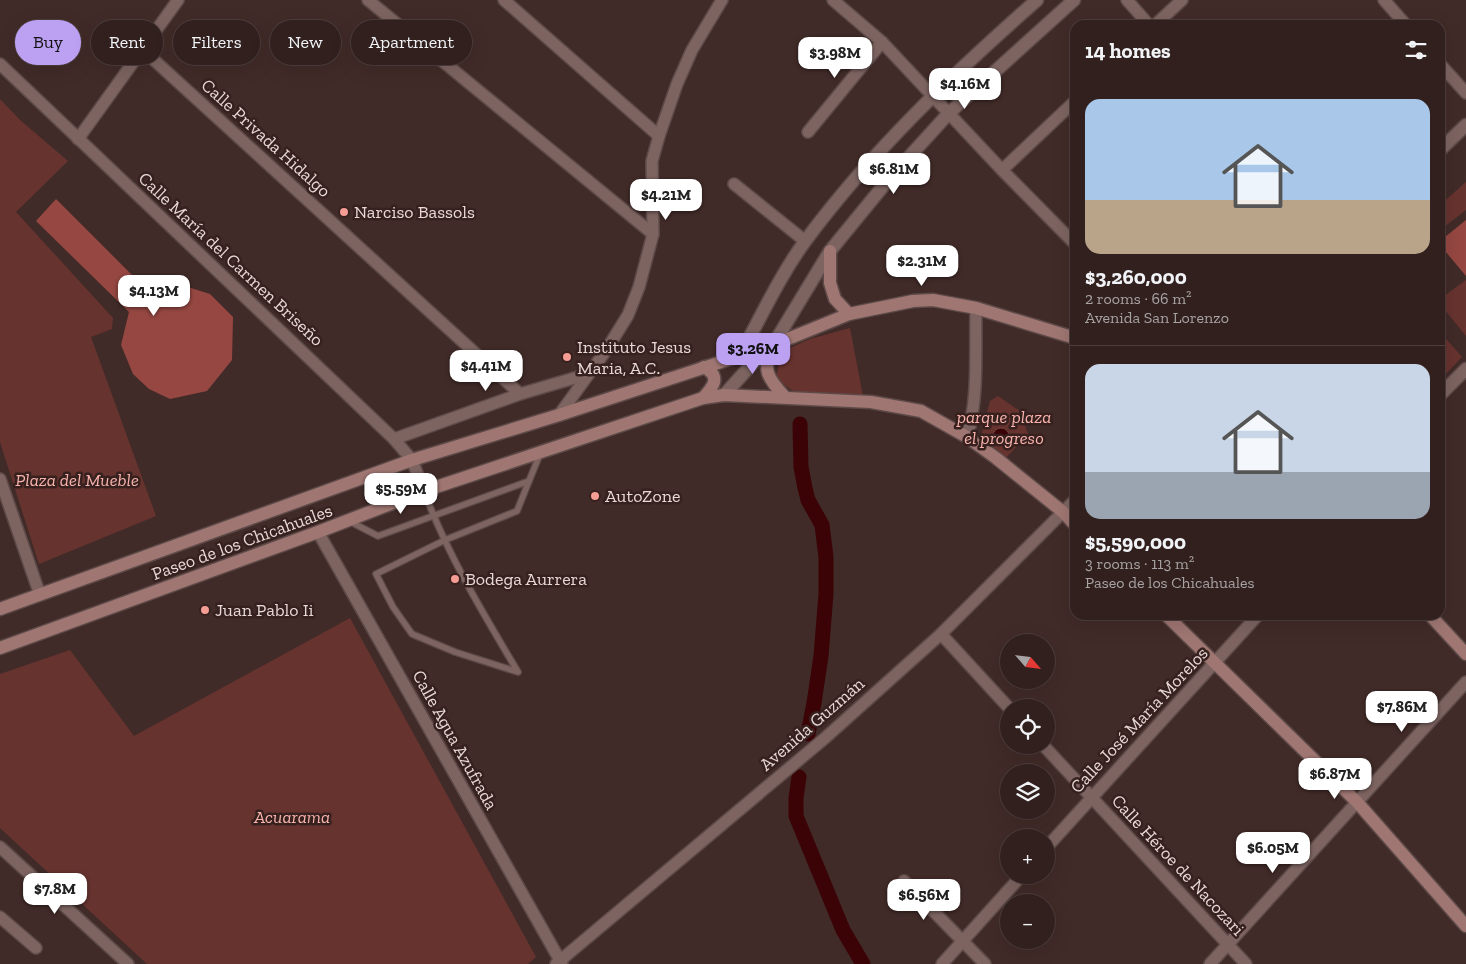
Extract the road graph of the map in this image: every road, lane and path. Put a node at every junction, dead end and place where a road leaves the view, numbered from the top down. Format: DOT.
graph roads {
  1 [pos="178,0"];
  2 [pos="368,0"];
  3 [pos="504,0"];
  4 [pos="722,0"];
  5 [pos="833,0"];
  6 [pos="1074,0"];
  7 [pos="1127,0"];
  8 [pos="1182,0"];
  9 [pos="1384,0"];
  10 [pos="1032,2"];
  11 [pos="1145,20"];
  12 [pos="1160,20"];
  13 [pos="1402,20"];
  14 [pos="163,21"];
  15 [pos="882,42"];
  16 [pos="0,64"];
  17 [pos="132,65"];
  18 [pos="159,65"];
  19 [pos="1445,70"];
  20 [pos="1466,93"];
  21 [pos="933,96"];
  22 [pos="1070,106"];
  23 [pos="949,113"];
  24 [pos="1466,125"];
  25 [pos="808,132"];
  26 [pos="659,136"];
  27 [pos="78,138"];
  28 [pos="1445,145"];
  29 [pos="1002,170"];
  30 [pos="734,184"];
  31 [pos="653,234"];
  32 [pos="1070,239"];
  33 [pos="805,241"];
  34 [pos="830,251"];
  35 [pos="976,308"];
  36 [pos="849,314"];
  37 [pos="1070,336"];
  38 [pos="773,345"];
  39 [pos="740,355"];
  40 [pos="704,367"];
  41 [pos="1466,369"];
  42 [pos="588,374"];
  43 [pos="1445,390"];
  44 [pos="520,394"];
  45 [pos="724,395"];
  46 [pos="785,397"];
  47 [pos="703,398"];
  48 [pos="559,415"];
  49 [pos="967,437"];
  50 [pos="394,439"];
  51 [pos="541,453"];
  52 [pos="412,460"];
  53 [pos="0,478"];
  54 [pos="529,481"];
  55 [pos="424,491"];
  56 [pos="1070,505"];
  57 [pos="1063,512"];
  58 [pos="433,515"];
  59 [pos="1070,519"];
  60 [pos="349,521"];
  61 [pos="318,532"];
  62 [pos="445,540"];
  63 [pos="40,595"];
  64 [pos="0,609"];
  65 [pos="1171,620"];
  66 [pos="1254,620"];
  67 [pos="1435,620"];
  68 [pos="941,634"];
  69 [pos="0,648"];
  70 [pos="1466,654"];
  71 [pos="1215,664"];
  72 [pos="1466,682"];
  73 [pos="1001,699"];
  74 [pos="1051,754"];
  75 [pos="1092,798"];
  76 [pos="1356,802"];
  77 [pos="1055,838"];
  78 [pos="0,847"];
  79 [pos="904,881"];
  80 [pos="1014,884"];
  81 [pos="0,917"];
  82 [pos="1466,926"];
  83 [pos="963,942"];
  84 [pos="1227,944"];
  85 [pos="36,948"];
  86 [pos="559,963"];
  87 [pos="128,964"];
  88 [pos="942,964"];
  89 [pos="985,964"];
  90 [pos="1210,964"];
  91 [pos="1246,964"];
  1 -- 14 [label="street"];
  2 -- 31 [label="street"];
  3 -- 26 [label="street"];
  4 -- 26 [label="street"];
  5 -- 15 [label="street"];
  6 -- 23 [label="street"];
  7 -- 11 [label="street"];
  8 -- 12 [label="street"];
  9 -- 13 [label="street"];
  10 -- 21 [label="street"];
  15 -- 21 [label="street"];
  15 -- 25 [label="street"];
  16 -- 27 [label="street, Calle María del Carmen Briseño"];
  17 -- 27 [label="street"];
  18 -- 44 [label="street, Calle Privada Hidalgo"];
  19 -- 20 [label="street"];
  21 -- 23 [label="street"];
  21 -- 33 [label="street"];
  22 -- 29 [label="street"];
  23 -- 29 [label="street"];
  23 -- 34 [label="street"];
  24 -- 28 [label="street"];
  26 -- 31 [label="street"];
  27 -- 50 [label="street, Calle María del Carmen Briseño"];
  29 -- 32 [label="street"];
  30 -- 33 [label="street"];
  31 -- 42 [label="street"];
  33 -- 39 [label="street"];
  34 -- 36 [label="main road"];
  34 -- 38 [label="street"];
  35 -- 36 [label="main road, Paseo de los Chicahuales"];
  35 -- 37 [label="main road, Paseo de los Chicahuales"];
  35 -- 49 [label="street"];
  36 -- 38 [label="main road, Paseo de los Chicahuales"];
  38 -- 39 [label="main road, Paseo de los Chicahuales"];
  38 -- 45 [label="street"];
  38 -- 46 [label="main road"];
  39 -- 40 [label="main road, Paseo de los Chicahuales"];
  40 -- 47 [label="main road"];
  40 -- 48 [label="main road, Paseo de los Chicahuales"];
  41 -- 43 [label="street"];
  42 -- 44 [label="street"];
  42 -- 48 [label="street"];
  44 -- 50 [label="street"];
  45 -- 46 [label="main road, Paseo de los Chicahuales"];
  45 -- 47 [label="main road, Paseo de los Chicahuales"];
  46 -- 49 [label="main road, Paseo de los Chicahuales"];
  47 -- 51 [label="main road, Paseo de los Chicahuales"];
  48 -- 52 [label="main road, Paseo de los Chicahuales"];
  49 -- 57 [label="main road, Paseo de los Chicahuales"];
  50 -- 52 [label="street, Calle María del Carmen Briseño"];
  51 -- 54 [label="lane"];
  51 -- 55 [label="main road, Paseo de los Chicahuales"];
  52 -- 55 [label="street, Calle María del Carmen Briseño"];
  52 -- 63 [label="main road, Paseo de los Chicahuales"];
  53 -- 63 [label="street"];
  54 -- 58 [label="lane"];
  54 -- 62 [label="lane"];
  55 -- 58 [label="lane"];
  55 -- 60 [label="main road, Paseo de los Chicahuales"];
  56 -- 57 [label="street, Avenida Guzmán"];
  57 -- 59 [label="main road, Paseo de los Chicahuales"];
  57 -- 68 [label="street, Avenida Guzmán"];
  58 -- 60 [label="lane"];
  58 -- 62 [label="lane"];
  60 -- 61 [label="main road, Paseo de los Chicahuales"];
  61 -- 69 [label="main road, Paseo de los Chicahuales"];
  61 -- 86 [label="street, Calle Agua Azufrada"];
  62 -- 62 [label="lane"];
  63 -- 64 [label="main road, Paseo de los Chicahuales"];
  65 -- 71 [label="main road"];
  66 -- 71 [label="street, Calle José María Morelos"];
  67 -- 70 [label="main road"];
  68 -- 73 [label="street"];
  68 -- 86 [label="street, Avenida Guzmán"];
  71 -- 75 [label="street, Calle José María Morelos"];
  71 -- 76 [label="main road"];
  72 -- 76 [label="street"];
  74 -- 75 [label="street, Calle Héroe de Nacozari"];
  75 -- 77 [label="street, Calle José María Morelos"];
  75 -- 84 [label="street, Calle Héroe de Nacozari"];
  76 -- 82 [label="main road"];
  76 -- 84 [label="street"];
  78 -- 87 [label="street"];
  79 -- 83 [label="street"];
  80 -- 83 [label="street"];
  81 -- 85 [label="street"];
  83 -- 88 [label="street"];
  83 -- 89 [label="street"];
  84 -- 90 [label="street"];
  84 -- 91 [label="street, Calle Héroe de Nacozari"];
}
